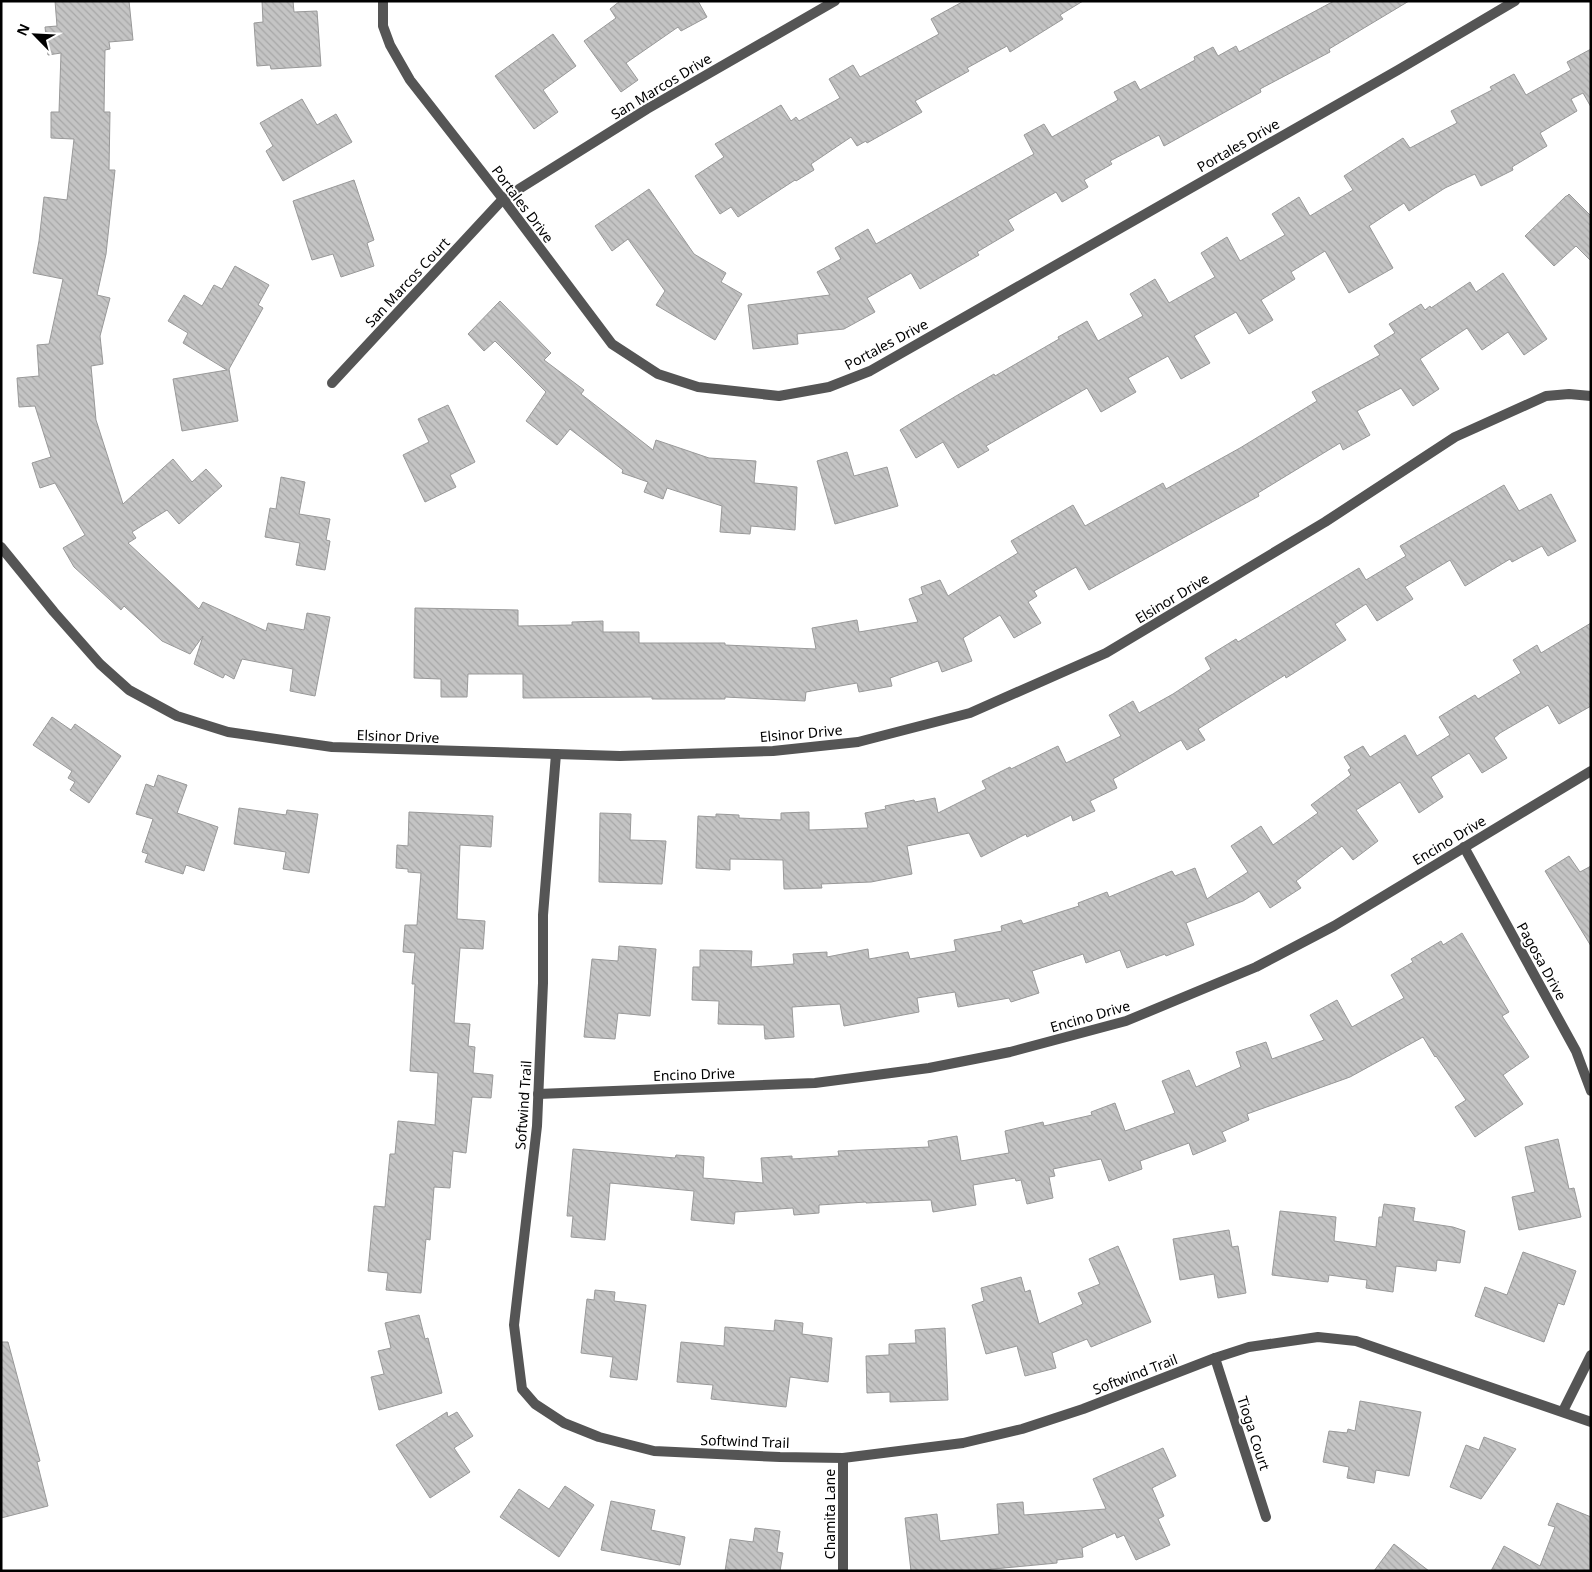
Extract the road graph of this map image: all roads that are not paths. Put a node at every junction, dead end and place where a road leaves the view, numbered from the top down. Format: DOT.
graph roads {
  1 [pos="383,1"];
  2 [pos="835,1"];
  3 [pos="1515,1"];
  4 [pos="503,199"];
  5 [pos="332,383"];
  6 [pos="1591,396"];
  7 [pos="1,547"];
  8 [pos="556,754"];
  9 [pos="1591,771"];
  10 [pos="1464,848"];
  11 [pos="1591,1091"];
  12 [pos="538,1094"];
  13 [pos="1591,1355"];
  14 [pos="1215,1358"];
  15 [pos="1563,1411"];
  16 [pos="1591,1422"];
  17 [pos="843,1458"];
  18 [pos="1266,1517"];
  19 [pos="843,1571"];
  1 -- 4 [label="street, Portales Drive"];
  2 -- 4 [label="street, San Marcos Drive"];
  3 -- 4 [label="street, Portales Drive"];
  4 -- 5 [label="street, San Marcos Court"];
  6 -- 8 [label="street, Elsinor Drive"];
  7 -- 8 [label="street, Elsinor Drive"];
  8 -- 12 [label="street, Softwind Trail"];
  9 -- 10 [label="street, Encino Drive"];
  10 -- 11 [label="street, Pagosa Drive"];
  10 -- 12 [label="street, Encino Drive"];
  12 -- 17 [label="street, Softwind Trail"];
  13 -- 15 [label="street"];
  14 -- 15 [label="street, Softwind Trail"];
  14 -- 17 [label="street, Softwind Trail"];
  14 -- 18 [label="street, Tioga Court"];
  15 -- 16 [label="street, Softwind Trail"];
  17 -- 19 [label="street, Chamita Lane"];
}
